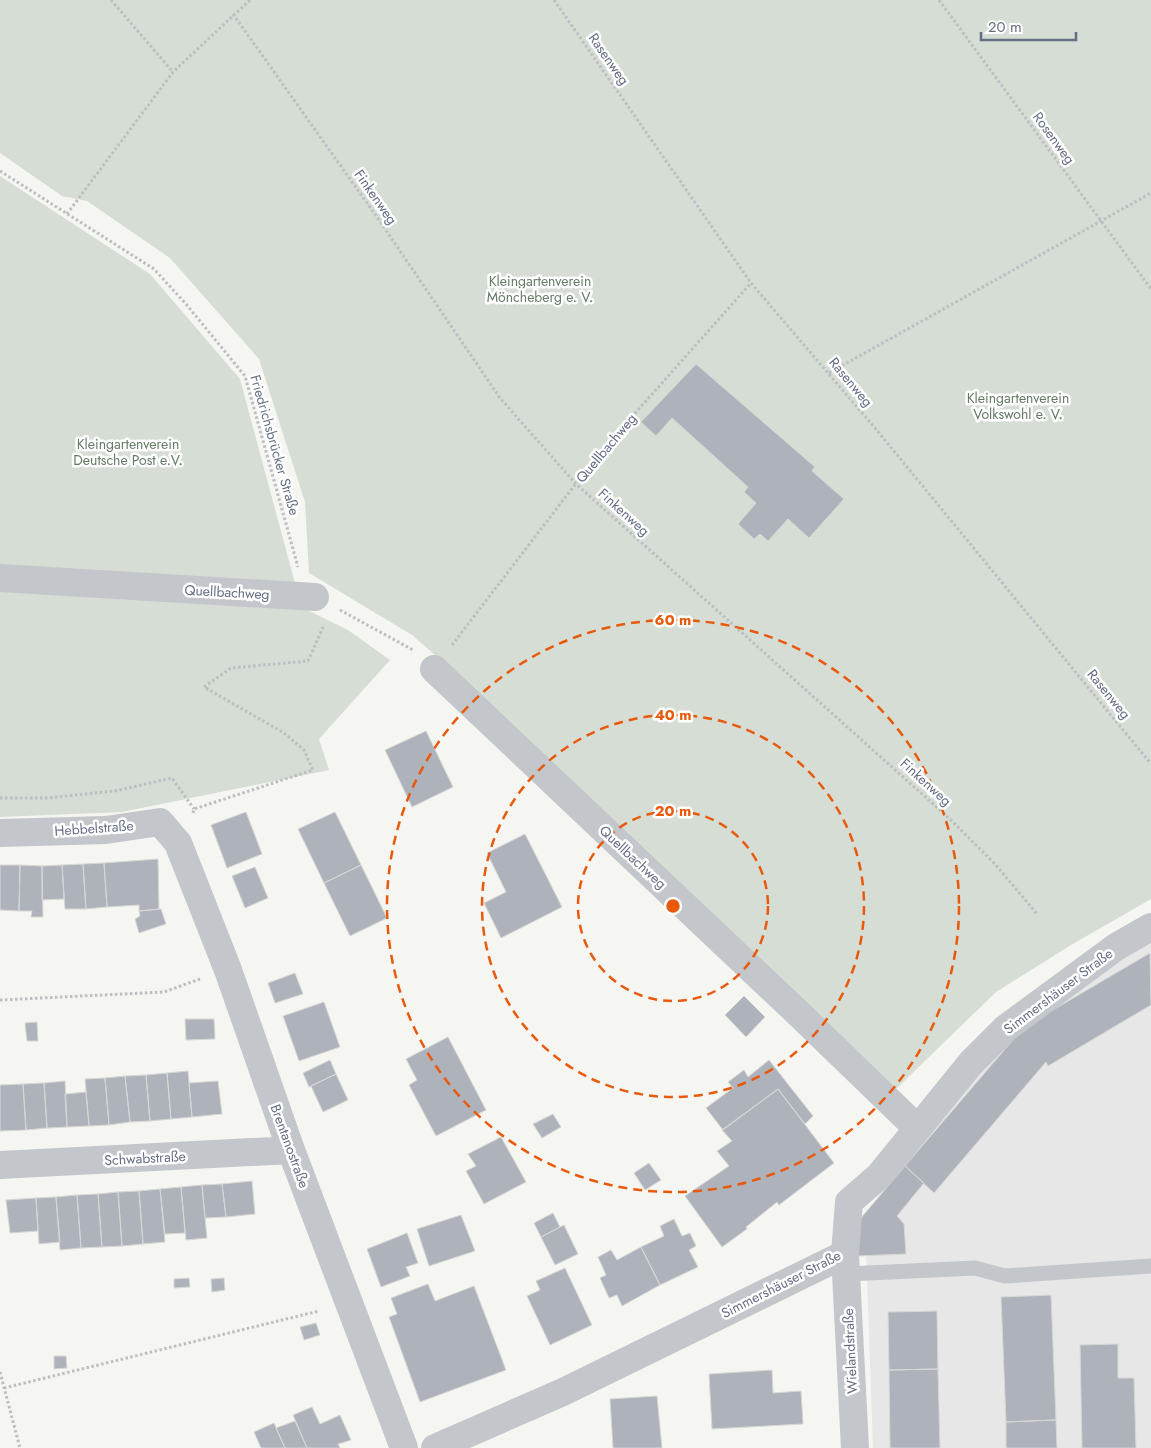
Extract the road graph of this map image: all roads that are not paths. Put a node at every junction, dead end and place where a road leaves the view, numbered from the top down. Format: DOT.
graph roads {
  1 [pos="0,578"];
  2 [pos="323,601"];
  3 [pos="434,670"];
  4 [pos="0,832"];
  5 [pos="178,843"];
  6 [pos="1151,927"];
  7 [pos="918,1128"];
  8 [pos="291,1150"];
  9 [pos="0,1165"];
  10 [pos="846,1264"];
  11 [pos="1151,1266"];
  12 [pos="404,1448"];
  13 [pos="435,1448"];
  14 [pos="855,1448"];
  1 -- 2 [label="street, Quellbachweg"];
  3 -- 7 [label="street, Quellbachweg"];
  4 -- 5 [label="street, Hebbelstraße"];
  5 -- 8 [label="street, Brentanostraße"];
  6 -- 7 [label="street, Simmershäuser Straße"];
  7 -- 10 [label="street, Simmershäuser Straße"];
  8 -- 9 [label="street, Schwabstraße"];
  8 -- 12 [label="street, Brentanostraße"];
  10 -- 11 [label="lane"];
  10 -- 13 [label="street, Simmershäuser Straße"];
  10 -- 14 [label="street, Wielandstraße"];
}
